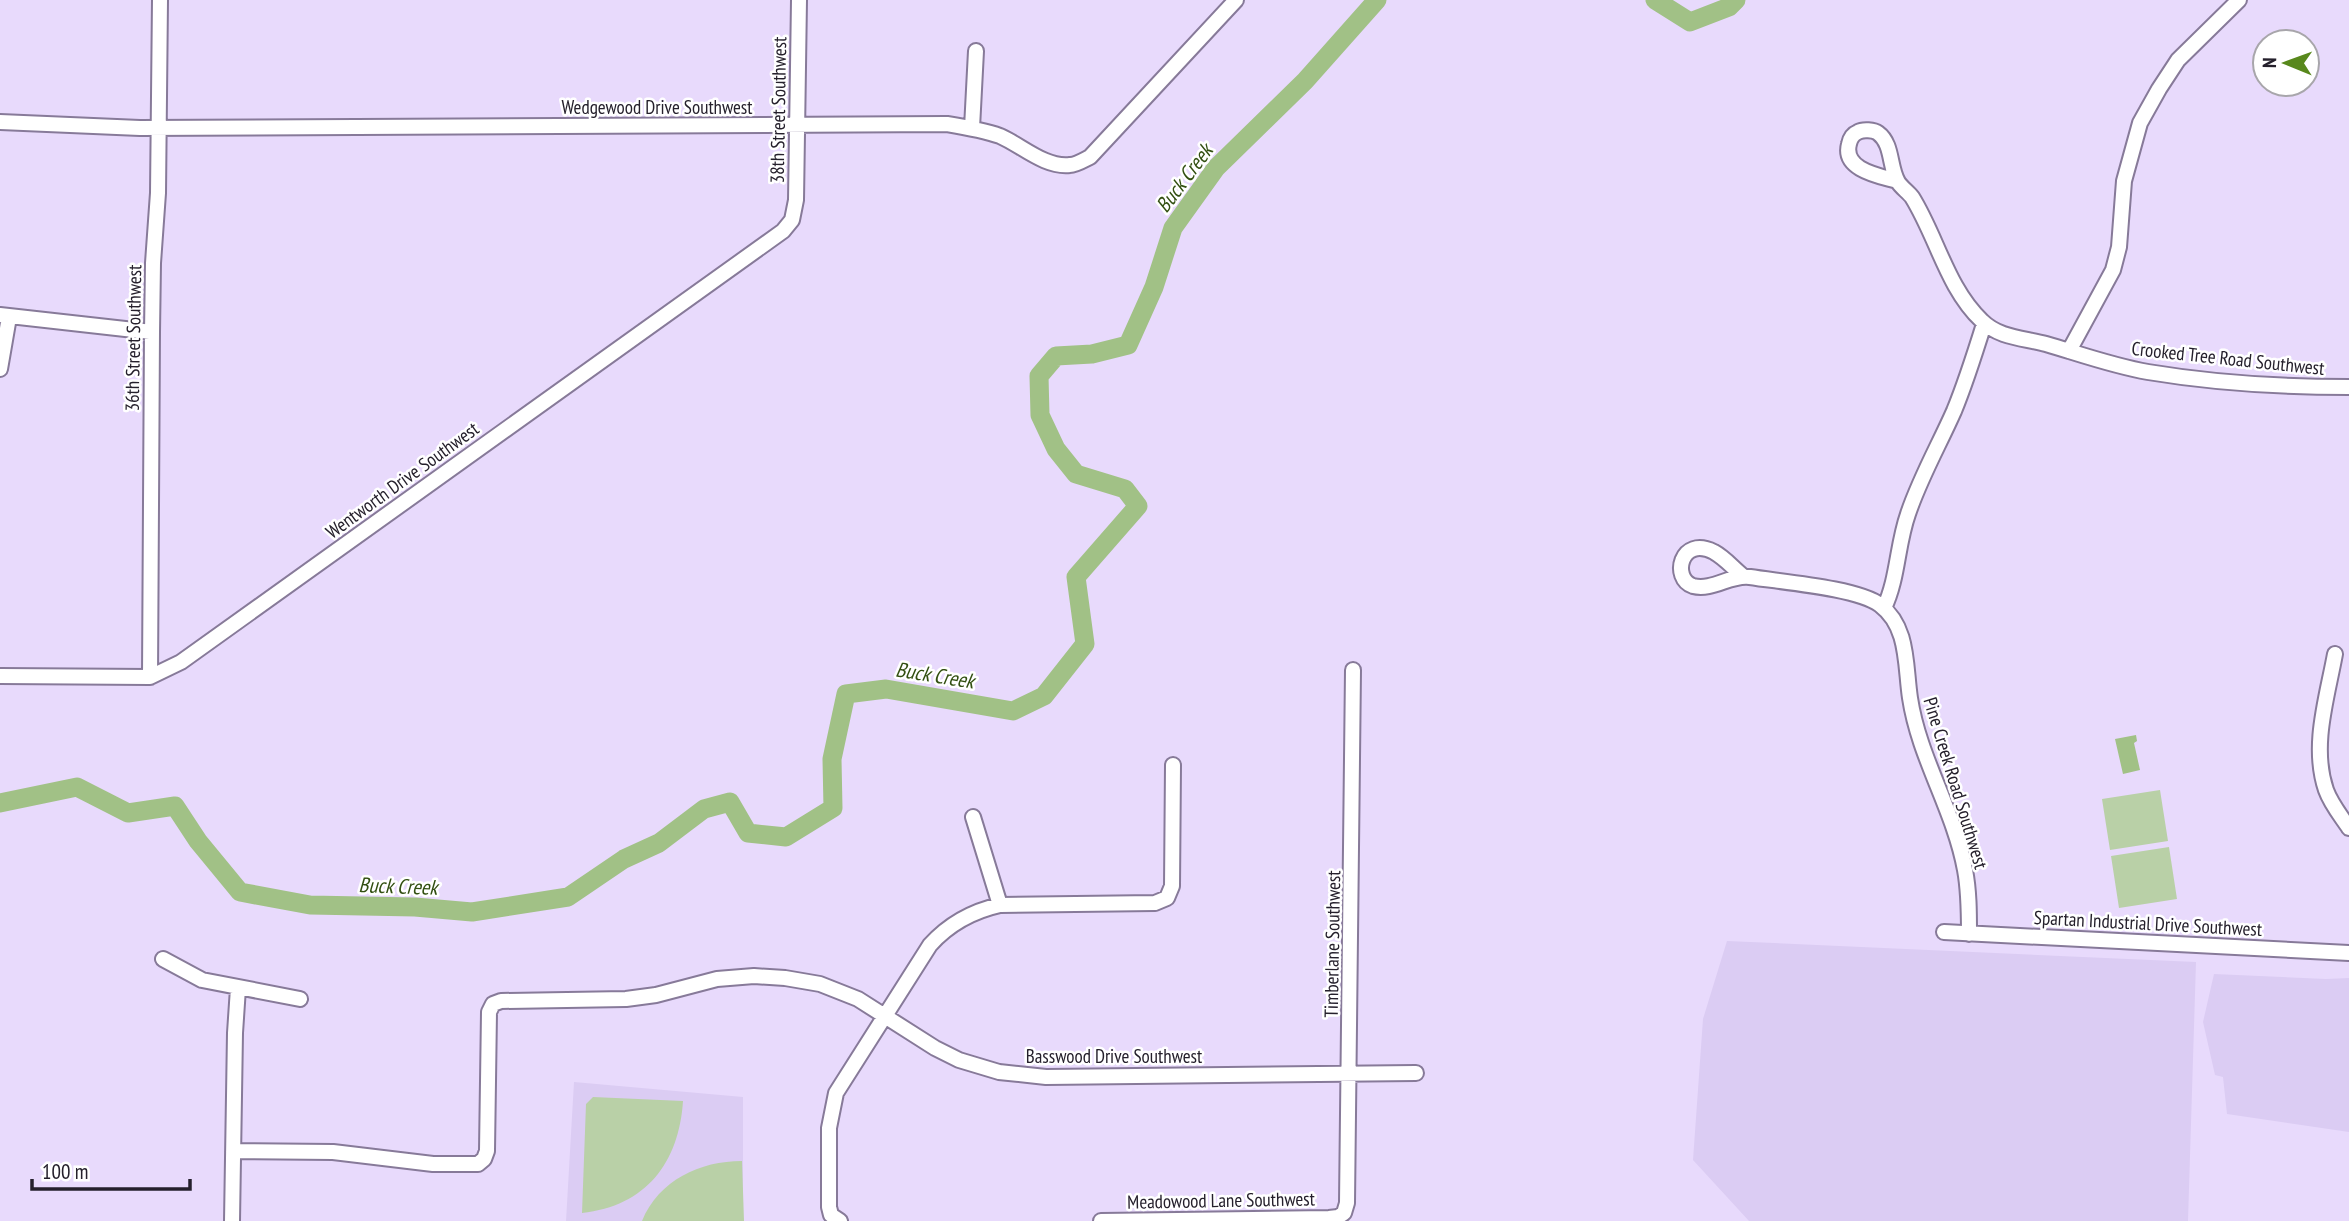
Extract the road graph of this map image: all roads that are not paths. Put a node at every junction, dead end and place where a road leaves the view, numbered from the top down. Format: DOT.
graph roads {
  1 [pos="160,0"];
  2 [pos="799,0"];
  3 [pos="1236,0"];
  4 [pos="2239,0"];
  5 [pos="976,51"];
  6 [pos="0,122"];
  7 [pos="798,124"];
  8 [pos="159,127"];
  9 [pos="972,128"];
  10 [pos="1898,181"];
  11 [pos="792,220"];
  12 [pos="5,316"];
  13 [pos="1984,324"];
  14 [pos="152,332"];
  15 [pos="2069,351"];
  16 [pos="0,369"];
  17 [pos="2349,387"];
  18 [pos="1743,576"];
  19 [pos="1884,608"];
  20 [pos="2335,654"];
  21 [pos="1353,670"];
  22 [pos="0,676"];
  23 [pos="150,677"];
  24 [pos="1173,765"];
  25 [pos="973,817"];
  26 [pos="2349,828"];
  27 [pos="1000,905"];
  28 [pos="1944,932"];
  29 [pos="1969,934"];
  30 [pos="2349,953"];
  31 [pos="163,959"];
  32 [pos="238,988"];
  33 [pos="300,999"];
  34 [pos="884,1014"];
  35 [pos="1416,1073"];
  36 [pos="1349,1074"];
  37 [pos="233,1151"];
  38 [pos="1341,1216"];
  39 [pos="837,1219"];
  40 [pos="232,1221"];
  41 [pos="1101,1221"];
  1 -- 8 [label="street, 36th Street Southwest"];
  2 -- 7 [label="street, 38th Street Southwest"];
  3 -- 9 [label="street, Wedgewood Drive Southwest"];
  4 -- 15 [label="street"];
  5 -- 9 [label="street"];
  6 -- 8 [label="street, Wedgewood Drive Southwest"];
  7 -- 8 [label="street, Wedgewood Drive Southwest"];
  7 -- 9 [label="street, Wedgewood Drive Southwest"];
  7 -- 11 [label="street, 38th Street Southwest"];
  8 -- 14 [label="street, 36th Street Southwest"];
  10 -- 13 [label="street, Crooked Tree Road Southwest"];
  11 -- 23 [label="street, Wentworth Drive Southwest"];
  12 -- 14 [label="street"];
  12 -- 16 [label="street"];
  13 -- 15 [label="street, Crooked Tree Road Southwest"];
  13 -- 19 [label="street"];
  14 -- 23 [label="street, 36th Street Southwest"];
  15 -- 17 [label="street, Crooked Tree Road Southwest"];
  18 -- 19 [label="street"];
  19 -- 29 [label="street, Pine Creek Road Southwest"];
  20 -- 26 [label="street"];
  21 -- 36 [label="street, Timberlane Southwest"];
  22 -- 23 [label="street, Wentworth Drive Southwest"];
  24 -- 27 [label="street"];
  25 -- 27 [label="street"];
  27 -- 34 [label="street"];
  28 -- 29 [label="street, Spartan Industrial Drive Southwest"];
  29 -- 30 [label="street, Spartan Industrial Drive Southwest"];
  31 -- 32 [label="street"];
  32 -- 33 [label="street"];
  32 -- 37 [label="street"];
  34 -- 36 [label="street, Basswood Drive Southwest"];
  34 -- 37 [label="street, Basswood Drive Southwest"];
  34 -- 39 [label="street"];
  35 -- 36 [label="street, Basswood Drive Southwest"];
  36 -- 38 [label="street, Timberlane Southwest"];
  37 -- 40 [label="street"];
  38 -- 41 [label="street, Meadowood Lane Southwest"];
}
